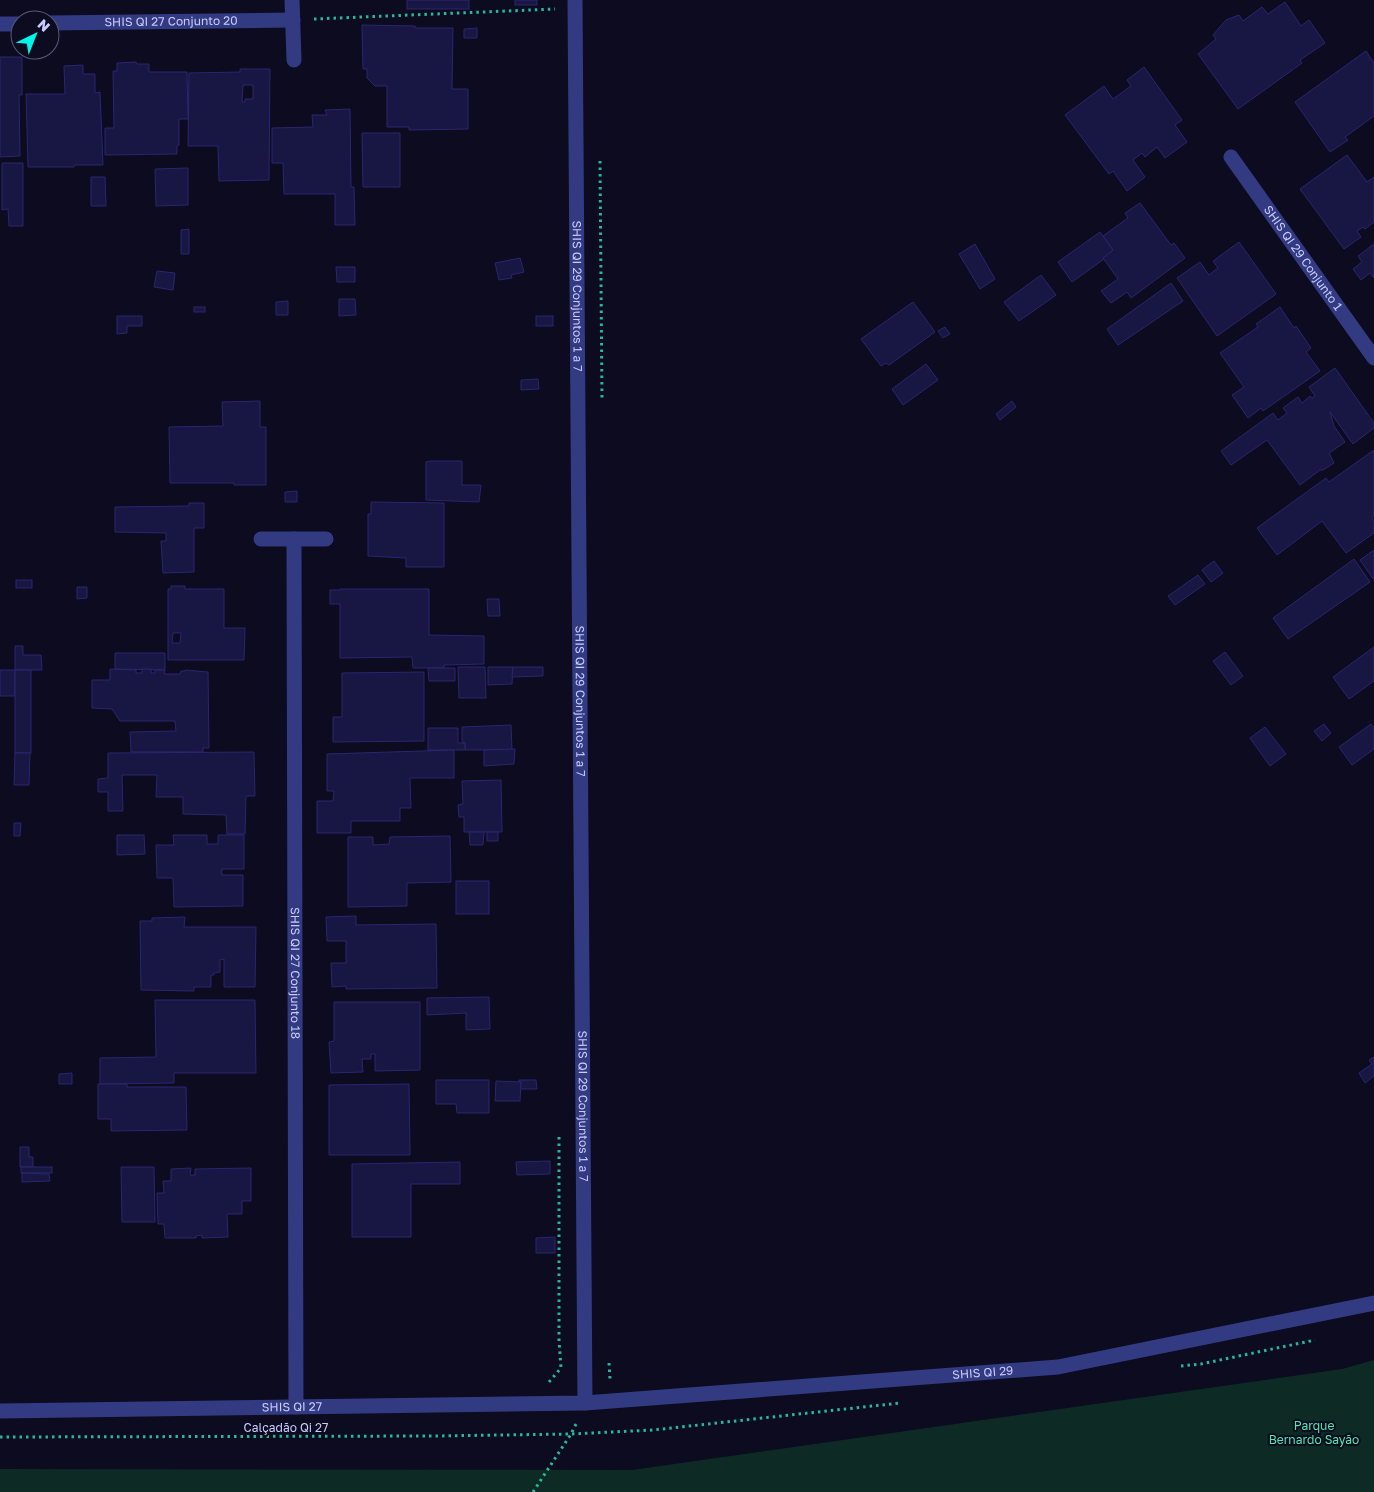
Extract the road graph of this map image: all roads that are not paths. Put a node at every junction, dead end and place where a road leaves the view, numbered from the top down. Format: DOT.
graph roads {
  1 [pos="292,0"];
  2 [pos="575,4"];
  3 [pos="293,20"];
  4 [pos="60,23"];
  5 [pos="294,60"];
  6 [pos="1231,157"];
  7 [pos="1374,358"];
  8 [pos="261,539"];
  9 [pos="294,539"];
  10 [pos="326,539"];
  11 [pos="1374,1303"];
  12 [pos="585,1403"];
  13 [pos="296,1407"];
  14 [pos="0,1411"];
  1 -- 3 [label="street"];
  2 -- 12 [label="street, SHIS QI 29 Conjuntos 1 a 7"];
  3 -- 4 [label="street, SHIS QI 27 Conjunto 20"];
  3 -- 5 [label="street"];
  6 -- 7 [label="street, SHIS QI 29 Conjunto 1"];
  8 -- 9 [label="street"];
  9 -- 10 [label="street"];
  9 -- 13 [label="street, SHIS QI 27 Conjunto 18"];
  11 -- 12 [label="street, SHIS QI 29"];
  12 -- 13 [label="street, SHIS QI 27"];
  13 -- 14 [label="street, SHIS QI 27"];
}
